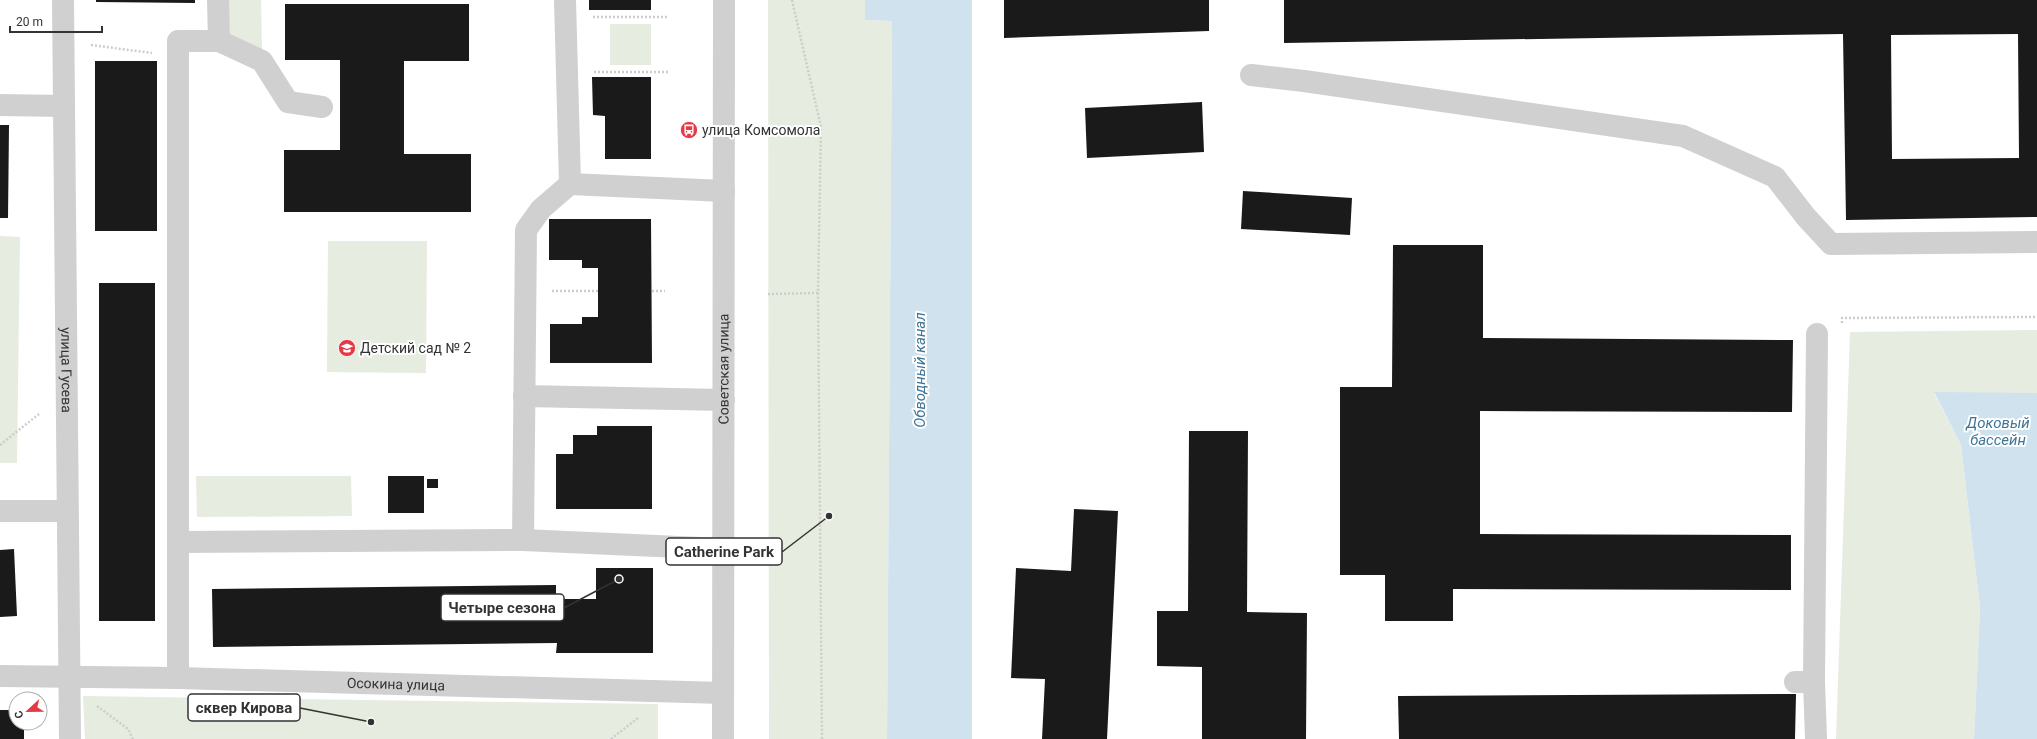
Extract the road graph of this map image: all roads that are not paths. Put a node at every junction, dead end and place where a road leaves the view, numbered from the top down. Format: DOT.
graph roads {
  1 [pos="63,0"];
  2 [pos="218,0"];
  3 [pos="724,0"];
  4 [pos="565,8"];
  5 [pos="219,41"];
  6 [pos="1251,75"];
  7 [pos="0,105"];
  8 [pos="64,106"];
  9 [pos="322,107"];
  10 [pos="570,184"];
  11 [pos="724,191"];
  12 [pos="2037,242"];
  13 [pos="1817,334"];
  14 [pos="524,396"];
  15 [pos="724,400"];
  16 [pos="0,511"];
  17 [pos="68,512"];
  18 [pos="523,540"];
  19 [pos="179,542"];
  20 [pos="723,548"];
  21 [pos="0,676"];
  22 [pos="69,676"];
  23 [pos="178,678"];
  24 [pos="723,693"];
  25 [pos="70,739"];
  26 [pos="723,739"];
  27 [pos="1816,739"];
  1 -- 8 [label="street, улица Гусева"];
  2 -- 5 [label="street"];
  3 -- 11 [label="street, Советская улица"];
  4 -- 10 [label="street"];
  5 -- 9 [label="street"];
  5 -- 19 [label="street"];
  6 -- 12 [label="street"];
  7 -- 8 [label="street"];
  8 -- 17 [label="street, улица Гусева"];
  10 -- 11 [label="street"];
  10 -- 14 [label="street"];
  11 -- 15 [label="street, Советская улица"];
  13 -- 27 [label="street"];
  14 -- 15 [label="street"];
  14 -- 18 [label="street"];
  15 -- 20 [label="street, Советская улица"];
  16 -- 17 [label="street"];
  17 -- 22 [label="street, улица Гусева"];
  18 -- 19 [label="street"];
  18 -- 20 [label="street"];
  19 -- 23 [label="street"];
  20 -- 24 [label="street, Советская улица"];
  21 -- 22 [label="street, Осокина улица"];
  22 -- 23 [label="street, Осокина улица"];
  22 -- 25 [label="street, улица Гусева"];
  23 -- 24 [label="street, Осокина улица"];
  24 -- 26 [label="street, Советская улица"];
}
